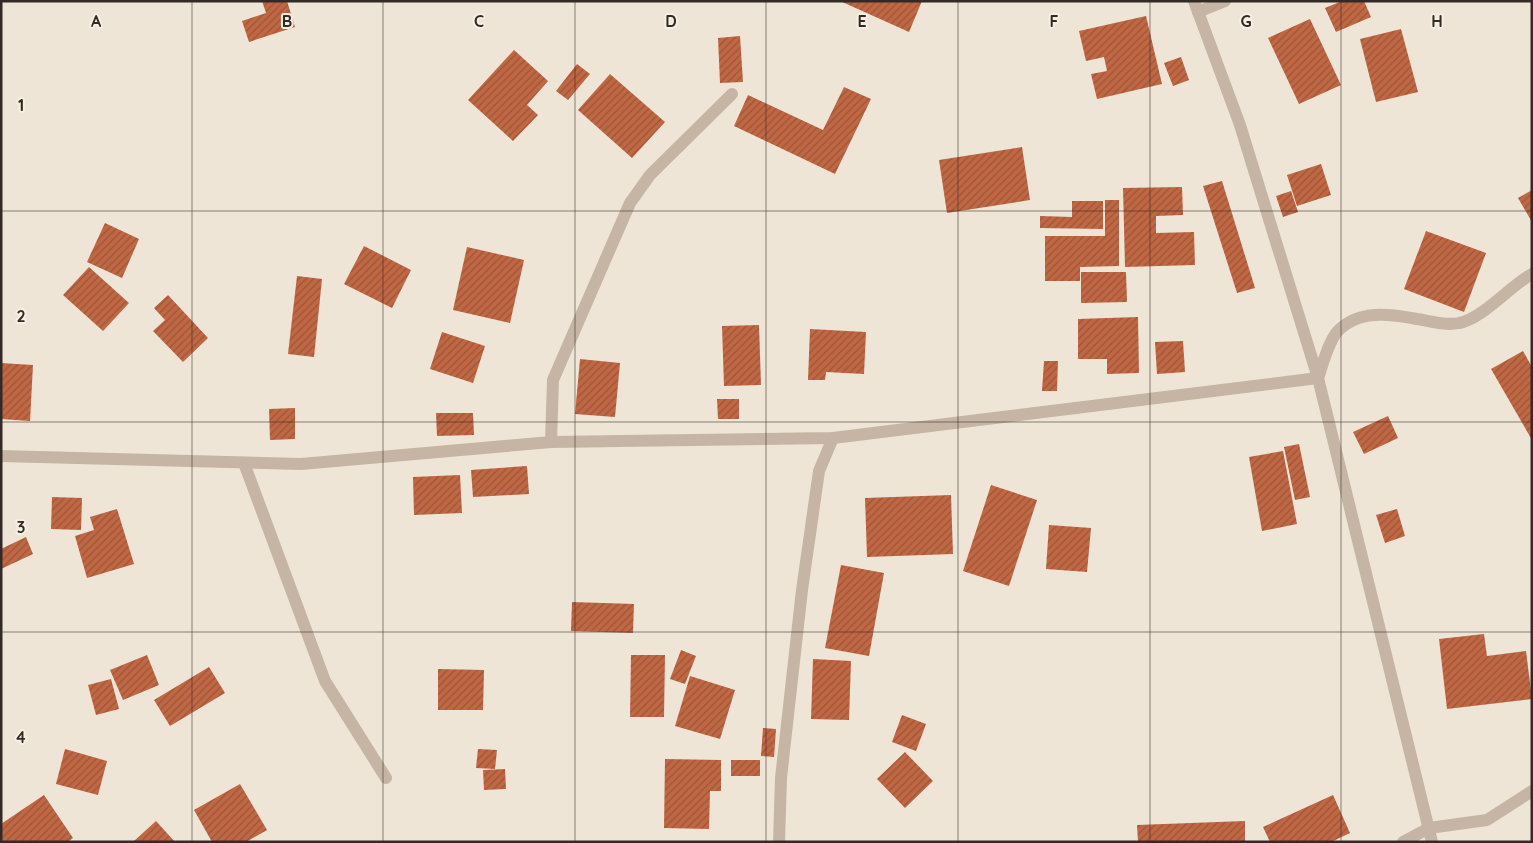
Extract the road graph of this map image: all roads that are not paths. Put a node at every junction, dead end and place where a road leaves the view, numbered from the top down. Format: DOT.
graph roads {
  1 [pos="1225,1"];
  2 [pos="1196,7"];
  3 [pos="732,94"];
  4 [pos="1532,274"];
  5 [pos="1318,378"];
  6 [pos="833,438"];
  7 [pos="551,442"];
  8 [pos="1,456"];
  9 [pos="244,463"];
  10 [pos="386,778"];
  11 [pos="1532,791"];
  12 [pos="1429,828"];
  13 [pos="780,842"];
  14 [pos="1403,842"];
  15 [pos="1432,842"];
  1 -- 2 [label="street"];
  2 -- 5 [label="street"];
  3 -- 7 [label="street"];
  4 -- 5 [label="street"];
  5 -- 6 [label="street"];
  5 -- 12 [label="street"];
  6 -- 7 [label="street"];
  6 -- 13 [label="street"];
  7 -- 9 [label="street"];
  8 -- 9 [label="street"];
  9 -- 10 [label="street"];
  11 -- 12 [label="street"];
  12 -- 14 [label="street"];
  12 -- 15 [label="street"];
}
